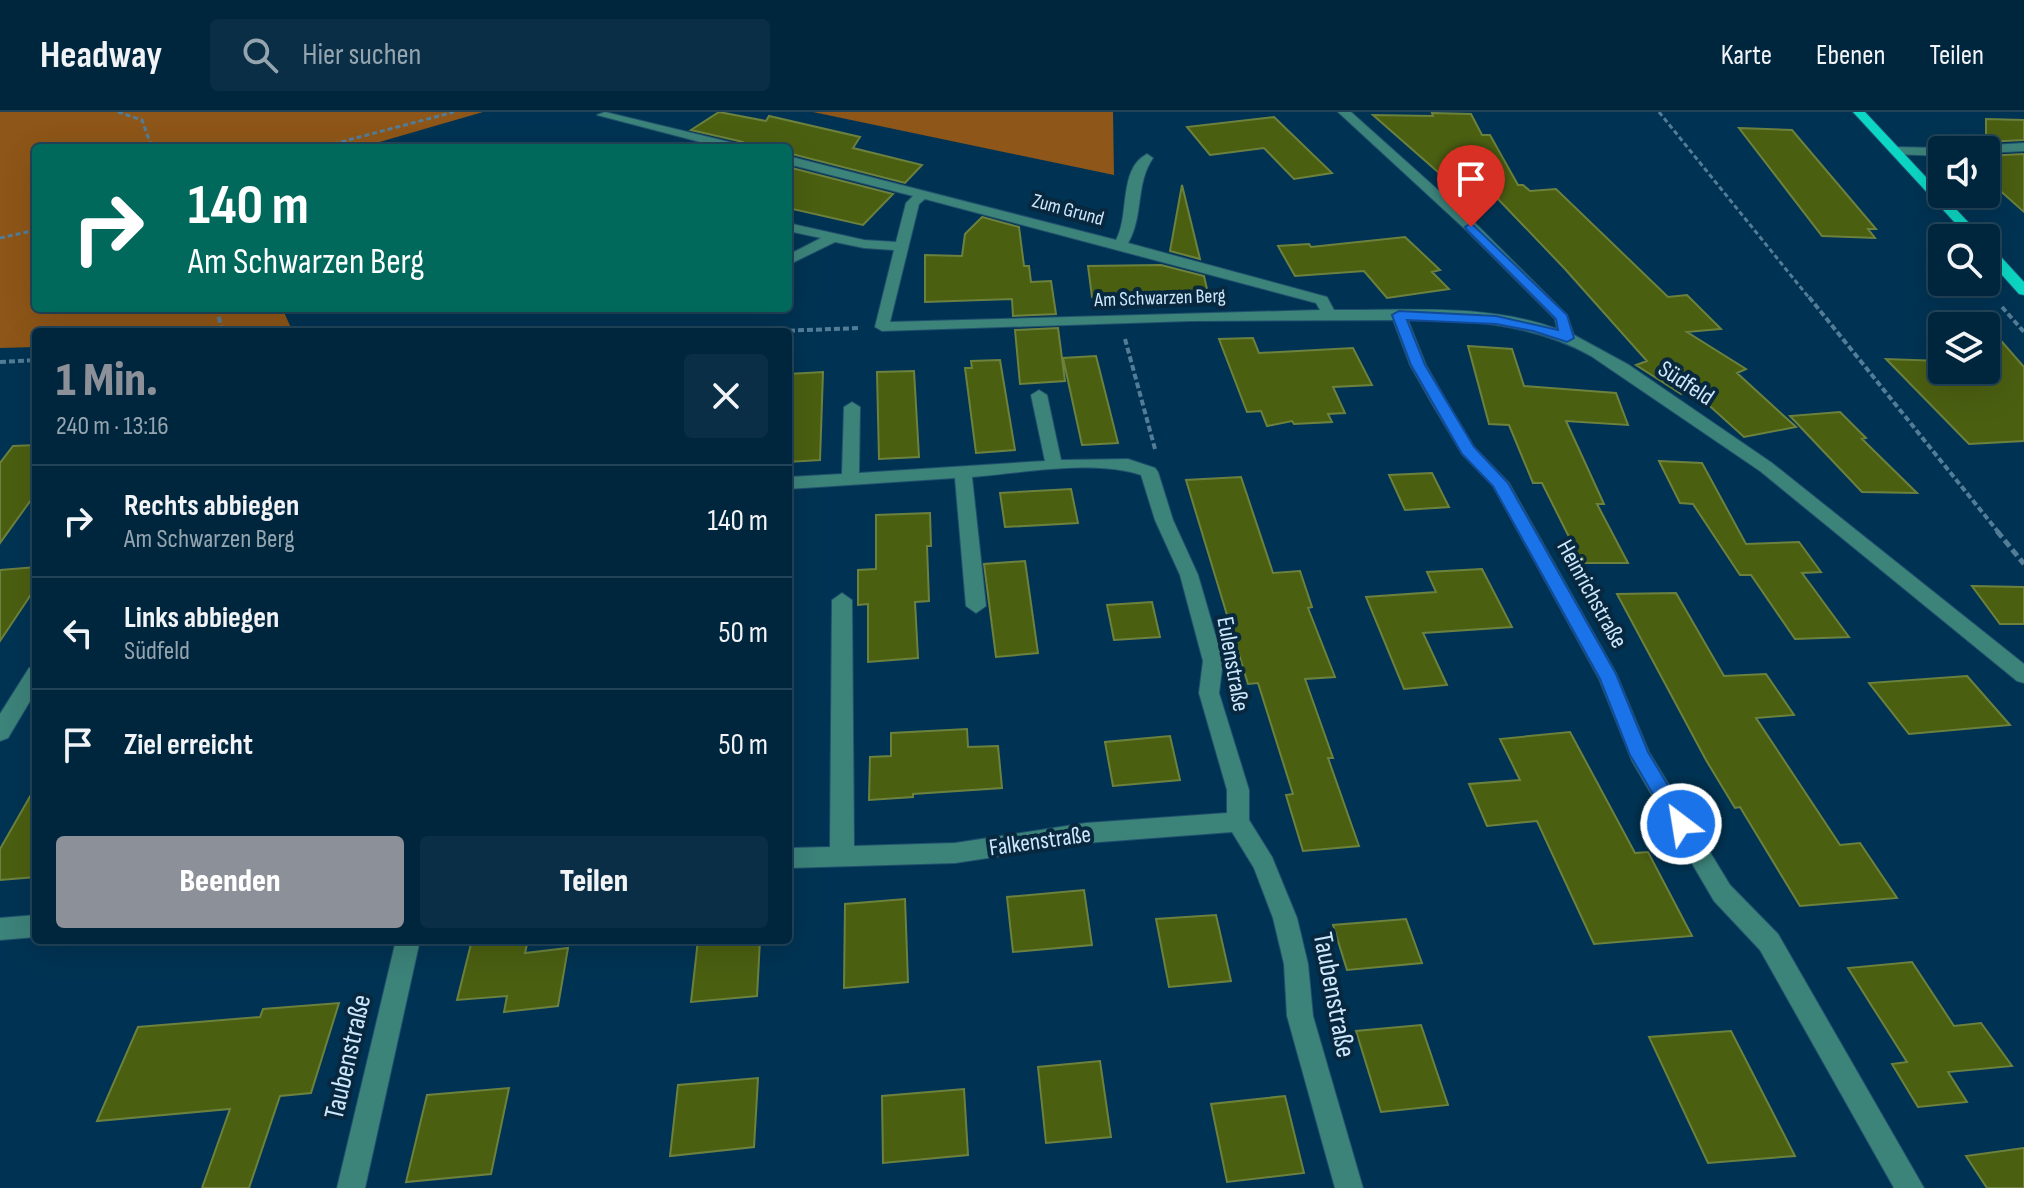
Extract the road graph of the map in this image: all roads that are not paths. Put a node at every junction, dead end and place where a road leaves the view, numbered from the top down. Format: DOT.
graph roads {
  1 [pos="1344,112"];
  2 [pos="1859,112"];
  3 [pos="603,115"];
  4 [pos="722,144"];
  5 [pos="2024,147"];
  6 [pos="2000,148"];
  7 [pos="1896,151"];
  8 [pos="1928,152"];
  9 [pos="1147,158"];
  10 [pos="792,161"];
  11 [pos="924,193"];
  12 [pos="1963,224"];
  13 [pos="792,228"];
  14 [pos="832,238"];
  15 [pos="1120,245"];
  16 [pos="901,246"];
  17 [pos="792,259"];
  18 [pos="2000,264"];
  19 [pos="2024,291"];
  20 [pos="1329,314"];
  21 [pos="1399,315"];
  22 [pos="1567,338"];
  23 [pos="1039,395"];
  24 [pos="852,407"];
  25 [pos="1054,465"];
  26 [pos="963,471"];
  27 [pos="850,479"];
  28 [pos="792,483"];
  29 [pos="842,600"];
  30 [pos="976,606"];
  31 [pos="2024,675"];
  32 [pos="32,680"];
  33 [pos="0,732"];
  34 [pos="1238,822"];
  35 [pos="842,854"];
  36 [pos="792,858"];
  37 [pos="32,926"];
  38 [pos="0,929"];
  39 [pos="407,944"];
  40 [pos="351,1188"];
  41 [pos="1349,1188"];
  42 [pos="1910,1188"];
  1 -- 22 [label="street"];
  2 -- 7 [label="main road"];
  3 -- 4 [label="street"];
  5 -- 6 [label="street"];
  7 -- 8 [label="street"];
  7 -- 12 [label="main road"];
  9 -- 15 [label="street"];
  10 -- 11 [label="street, Zum Grund"];
  11 -- 15 [label="street, Zum Grund"];
  11 -- 16 [label="street"];
  13 -- 14 [label="street"];
  14 -- 16 [label="street"];
  14 -- 17 [label="street"];
  15 -- 20 [label="street, Zum Grund"];
  16 -- 20 [label="street, Am Schwarzen Berg"];
  18 -- 19 [label="main road"];
  20 -- 21 [label="street, Am Schwarzen Berg"];
  21 -- 22 [label="street, Am Schwarzen Berg"];
  21 -- 42 [label="street, Heinrichstraße"];
  22 -- 31 [label="street, Südfeld"];
  23 -- 25 [label="street"];
  24 -- 27 [label="street"];
  25 -- 26 [label="street"];
  25 -- 34 [label="street, Eulenstraße"];
  26 -- 27 [label="street"];
  26 -- 30 [label="street"];
  27 -- 28 [label="street"];
  29 -- 35 [label="street"];
  32 -- 33 [label="street"];
  34 -- 35 [label="street, Falkenstraße"];
  34 -- 41 [label="street, Taubenstraße"];
  35 -- 36 [label="street, Falkenstraße"];
  37 -- 38 [label="street"];
  39 -- 40 [label="street, Taubenstraße"];
}
